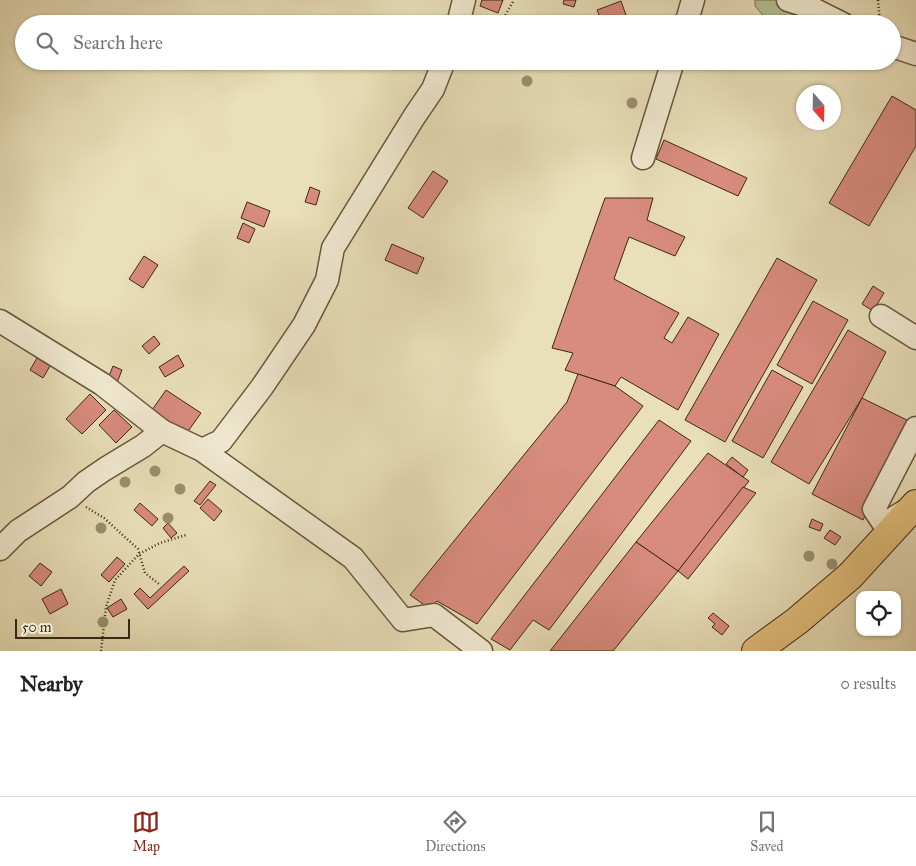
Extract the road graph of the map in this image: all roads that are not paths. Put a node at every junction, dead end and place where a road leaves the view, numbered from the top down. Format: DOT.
graph roads {
  1 [pos="464,0"];
  2 [pos="693,0"];
  3 [pos="788,0"];
  4 [pos="460,15"];
  5 [pos="689,15"];
  6 [pos="825,15"];
  7 [pos="901,49"];
  8 [pos="916,54"];
  9 [pos="440,70"];
  10 [pos="670,70"];
  11 [pos="643,158"];
  12 [pos="881,316"];
  13 [pos="0,321"];
  14 [pos="916,338"];
  15 [pos="916,428"];
  16 [pos="162,431"];
  17 [pos="202,450"];
  18 [pos="916,504"];
  19 [pos="0,549"];
  20 [pos="481,651"];
  21 [pos="756,651"];
  1 -- 4 [label="street"];
  2 -- 5 [label="street"];
  3 -- 6 [label="street"];
  7 -- 8 [label="street"];
  9 -- 17 [label="street"];
  10 -- 11 [label="street"];
  12 -- 14 [label="street"];
  13 -- 16 [label="street"];
  15 -- 18 [label="street"];
  16 -- 17 [label="street"];
  16 -- 19 [label="street"];
  17 -- 20 [label="street"];
  18 -- 21 [label="main road"];
}
